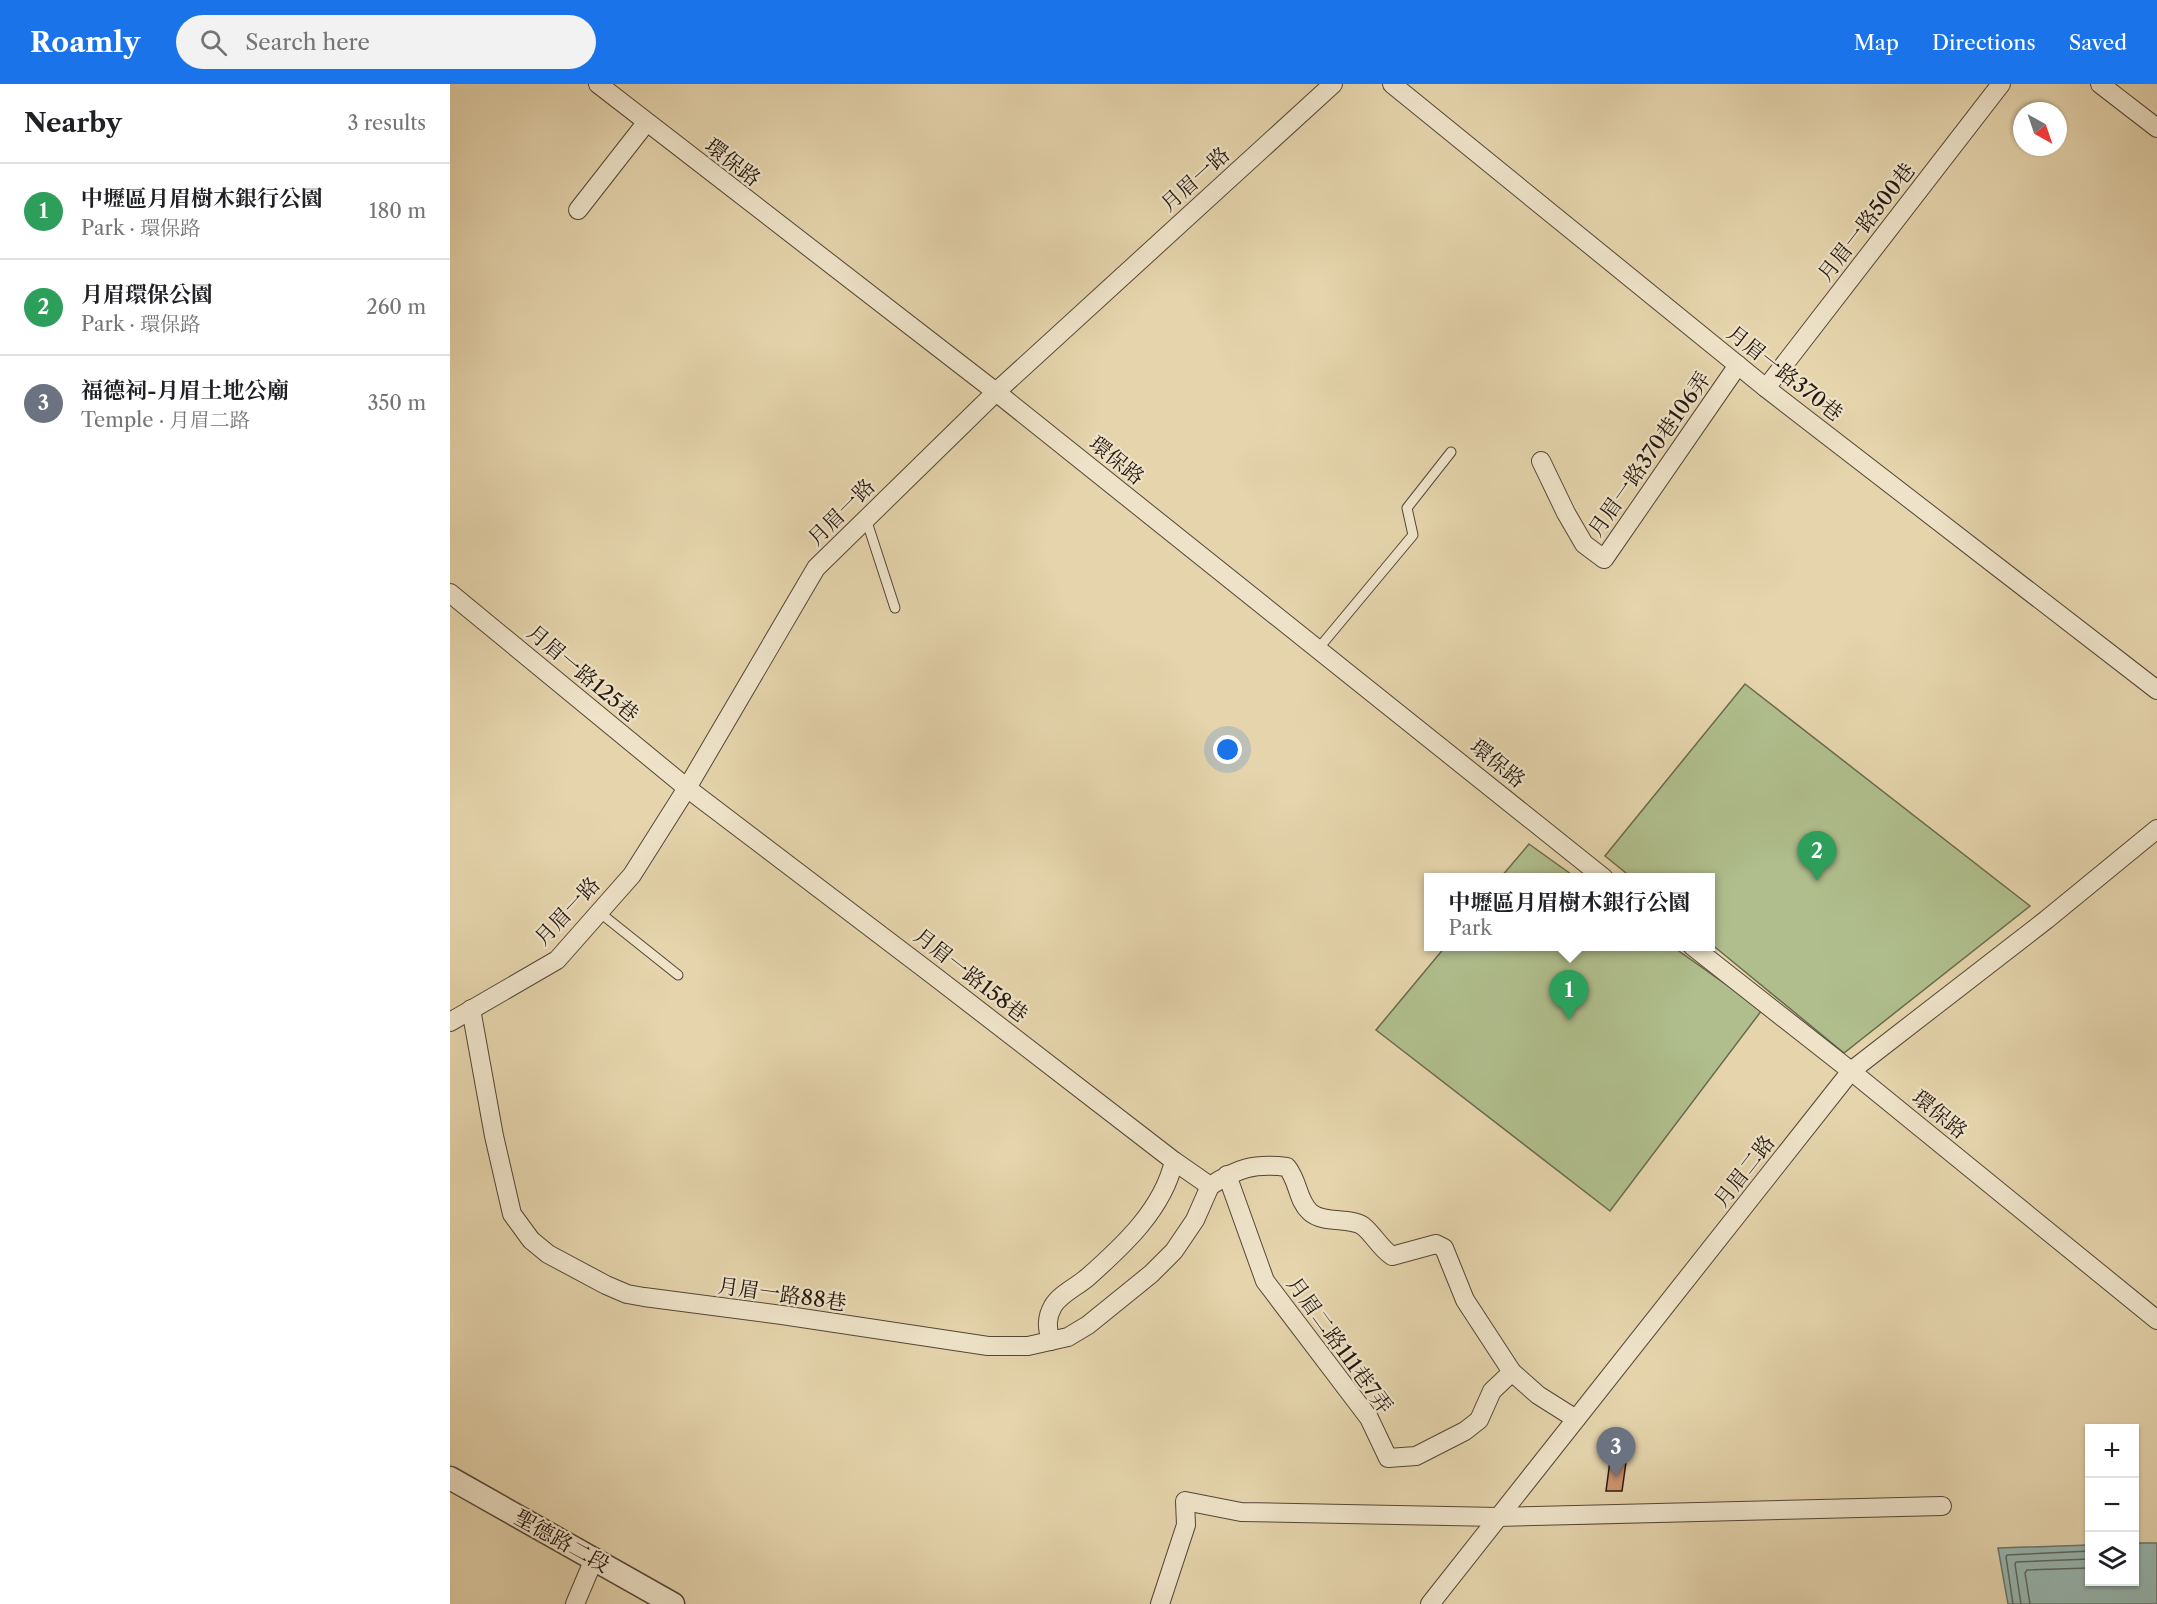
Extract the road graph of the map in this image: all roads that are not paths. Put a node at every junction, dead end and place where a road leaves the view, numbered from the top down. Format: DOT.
graph roads {
  1 [pos="598,84"];
  2 [pos="1333,84"];
  3 [pos="1392,84"];
  4 [pos="2001,84"];
  5 [pos="2100,84"];
  6 [pos="646,123"];
  7 [pos="2157,128"];
  8 [pos="579,210"];
  9 [pos="1738,364"];
  10 [pos="1766,388"];
  11 [pos="996,392"];
  12 [pos="1451,452"];
  13 [pos="1541,461"];
  14 [pos="866,519"];
  15 [pos="450,592"];
  16 [pos="895,608"];
  17 [pos="1318,649"];
  18 [pos="2157,690"];
  19 [pos="687,788"];
  20 [pos="2157,829"];
  21 [pos="1598,873"];
  22 [pos="599,912"];
  23 [pos="1698,951"];
  24 [pos="678,975"];
  25 [pos="471,1010"];
  26 [pos="450,1022"];
  27 [pos="1851,1071"];
  28 [pos="1174,1161"];
  29 [pos="1227,1175"];
  30 [pos="1210,1186"];
  31 [pos="2157,1320"];
  32 [pos="1051,1341"];
  33 [pos="1512,1372"];
  34 [pos="1576,1419"];
  35 [pos="450,1478"];
  36 [pos="1942,1506"];
  37 [pos="1498,1518"];
  38 [pos="594,1559"];
  39 [pos="575,1604"];
  40 [pos="673,1604"];
  41 [pos="1160,1604"];
  42 [pos="1430,1604"];
  1 -- 6 [label="street, 環保路"];
  2 -- 11 [label="street, 月眉一路"];
  3 -- 9 [label="street, 月眉一路370巷"];
  4 -- 10 [label="street, 月眉一路500巷"];
  5 -- 7 [label="street"];
  6 -- 8 [label="street"];
  6 -- 11 [label="street, 環保路"];
  9 -- 10 [label="street, 月眉一路370巷"];
  9 -- 13 [label="street, 月眉一路370巷106弄"];
  10 -- 18 [label="street, 月眉一路370巷"];
  11 -- 14 [label="street, 月眉一路"];
  11 -- 17 [label="street, 環保路"];
  12 -- 17 [label="lane"];
  14 -- 16 [label="lane"];
  14 -- 19 [label="street, 月眉一路"];
  15 -- 19 [label="street, 月眉一路125巷"];
  17 -- 21 [label="street, 環保路"];
  19 -- 22 [label="street, 月眉一路"];
  19 -- 28 [label="street, 月眉一路158巷"];
  20 -- 27 [label="street, 月眉二路"];
  22 -- 24 [label="lane"];
  22 -- 25 [label="street, 月眉一路"];
  23 -- 27 [label="street, 環保路"];
  25 -- 26 [label="street, 月眉一路"];
  25 -- 32 [label="street, 月眉一路88巷"];
  27 -- 31 [label="street, 環保路"];
  27 -- 34 [label="street, 月眉二路"];
  28 -- 30 [label="street, 月眉一路158巷"];
  28 -- 32 [label="street"];
  29 -- 30 [label="street"];
  29 -- 33 [label="street"];
  29 -- 33 [label="street, 月眉二路111巷7弄"];
  30 -- 32 [label="street, 月眉一路88巷"];
  33 -- 34 [label="street"];
  34 -- 37 [label="street, 月眉二路"];
  35 -- 38 [label="street, 聖德路二段"];
  36 -- 37 [label="street"];
  37 -- 41 [label="street"];
  37 -- 42 [label="street, 月眉二路"];
  38 -- 39 [label="street"];
  38 -- 40 [label="street, 聖德路二段"];
}
